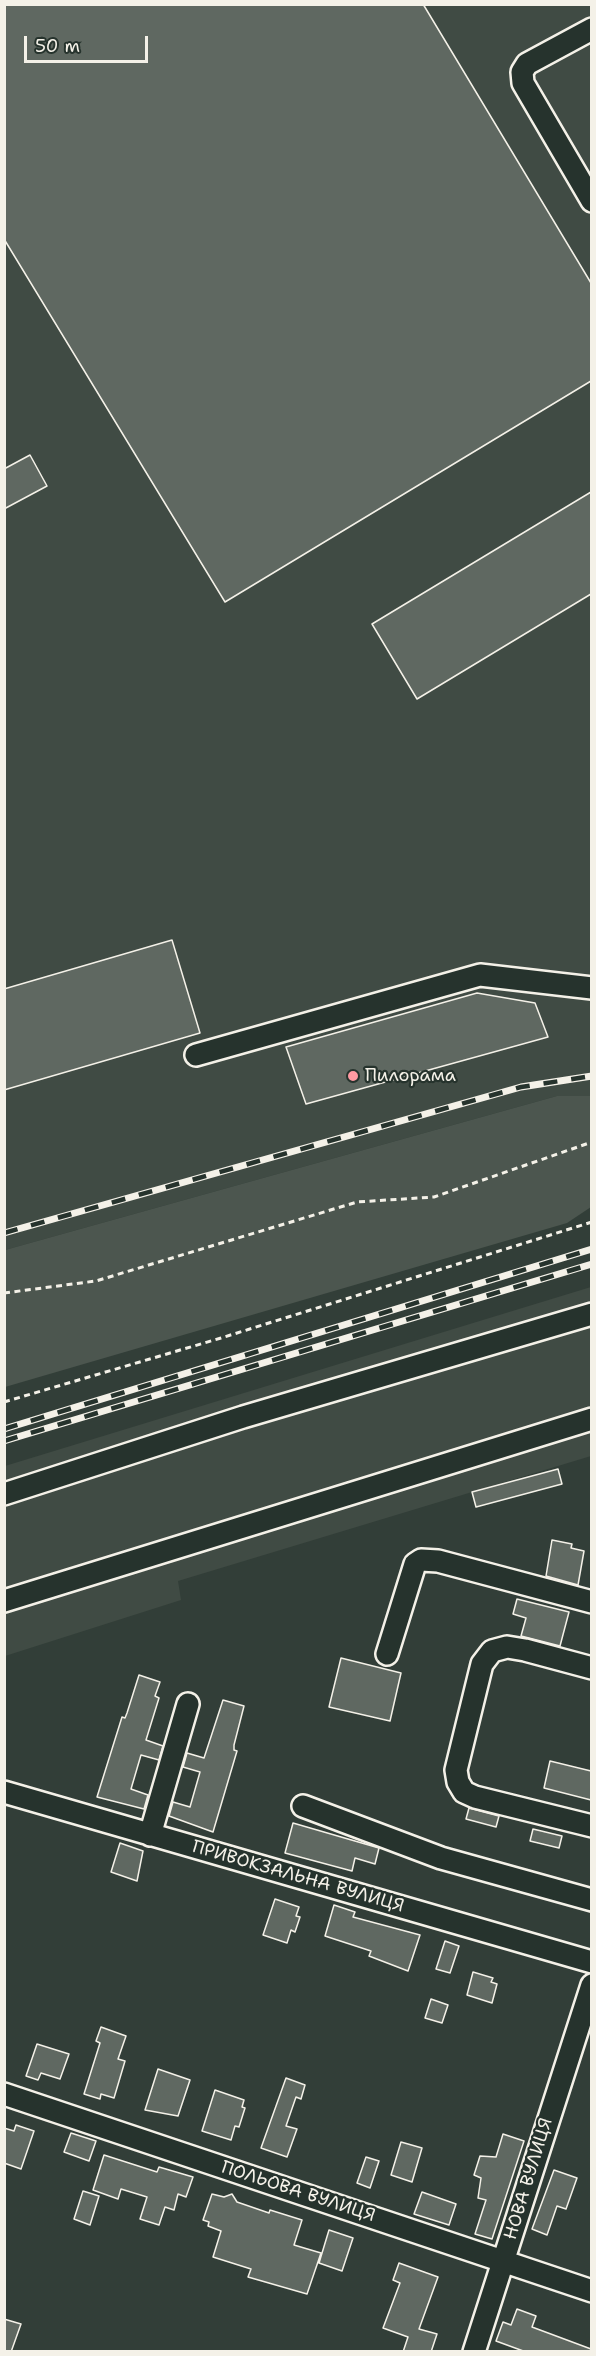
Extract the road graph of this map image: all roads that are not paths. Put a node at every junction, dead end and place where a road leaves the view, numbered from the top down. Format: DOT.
graph roads {
  1 [pos="591,29"];
  2 [pos="591,201"];
  3 [pos="591,988"];
  4 [pos="196,1055"];
  5 [pos="591,1314"];
  6 [pos="591,1419"];
  7 [pos="4,1494"];
  8 [pos="4,1601"];
  9 [pos="591,1602"];
  10 [pos="387,1654"];
  11 [pos="591,1668"];
  12 [pos="188,1704"];
  13 [pos="4,1792"];
  14 [pos="303,1806"];
  15 [pos="591,1826"];
  16 [pos="150,1835"];
  17 [pos="591,1900"];
  18 [pos="591,1962"];
  19 [pos="591,1985"];
  20 [pos="4,2094"];
  21 [pos="503,2260"];
  22 [pos="591,2291"];
  23 [pos="474,2352"];
  1 -- 2 [label="street"];
  3 -- 4 [label="street"];
  5 -- 7 [label="street"];
  6 -- 8 [label="street"];
  9 -- 10 [label="street"];
  11 -- 15 [label="street"];
  12 -- 16 [label="street"];
  13 -- 16 [label="street, ПРИВОКЗАЛЬНА ВУЛИЦЯ"];
  14 -- 17 [label="street"];
  16 -- 18 [label="street, ПРИВОКЗАЛЬНА ВУЛИЦЯ"];
  19 -- 21 [label="street, НОВА ВУЛИЦЯ"];
  20 -- 21 [label="street, ПОЛЬОВА ВУЛИЦЯ"];
  21 -- 22 [label="street, ПОЛЬОВА ВУЛИЦЯ"];
  21 -- 23 [label="street, НОВА ВУЛИЦЯ"];
}
